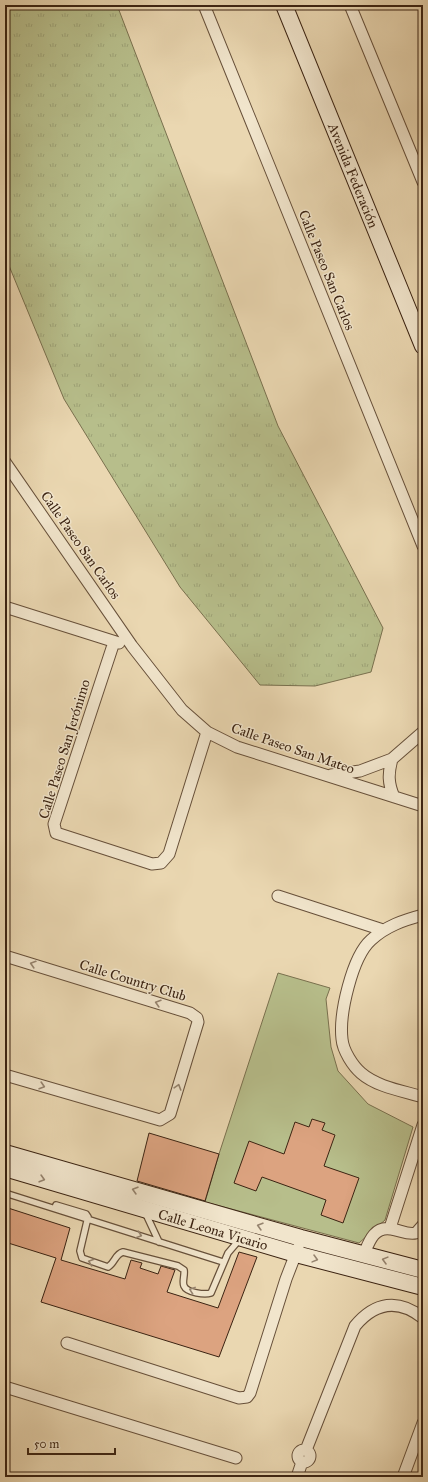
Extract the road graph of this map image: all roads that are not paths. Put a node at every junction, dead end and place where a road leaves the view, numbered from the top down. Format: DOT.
graph roads {
  1 [pos="204,5"];
  2 [pos="284,5"];
  3 [pos="350,5"];
  4 [pos="423,182"];
  5 [pos="423,346"];
  6 [pos="5,462"];
  7 [pos="423,546"];
  8 [pos="5,607"];
  9 [pos="114,642"];
  10 [pos="132,646"];
  11 [pos="207,732"];
  12 [pos="423,732"];
  13 [pos="392,760"];
  14 [pos="326,775"];
  15 [pos="394,797"];
  16 [pos="423,806"];
  17 [pos="278,896"];
  18 [pos="423,915"];
  19 [pos="383,930"];
  20 [pos="5,956"];
  21 [pos="5,1075"];
  22 [pos="423,1097"];
  23 [pos="423,1125"];
  24 [pos="5,1153"];
  25 [pos="5,1168"];
  26 [pos="91,1185"];
  27 [pos="5,1193"];
  28 [pos="56,1205"];
  29 [pos="144,1210"];
  30 [pos="88,1219"];
  31 [pos="423,1224"];
  32 [pos="390,1228"];
  33 [pos="242,1238"];
  34 [pos="301,1238"];
  35 [pos="159,1242"];
  36 [pos="296,1254"];
  37 [pos="364,1254"];
  38 [pos="223,1262"];
  39 [pos="423,1270"];
  40 [pos="423,1287"];
  41 [pos="423,1318"];
  42 [pos="67,1343"];
  43 [pos="5,1387"];
  44 [pos="423,1423"];
  45 [pos="236,1458"];
  46 [pos="297,1477"];
  47 [pos="403,1477"];
  1 -- 7 [label="street, Calle Paseo San Carlos"];
  2 -- 5 [label="main road, Avenida Federación"];
  3 -- 4 [label="street"];
  6 -- 10 [label="street, Calle Paseo San Carlos"];
  8 -- 9 [label="street"];
  9 -- 10 [label="street"];
  9 -- 11 [label="street, Calle Paseo San Jerónimo"];
  10 -- 11 [label="street, Calle Paseo San Mateo"];
  11 -- 14 [label="street, Calle Paseo San Mateo"];
  12 -- 13 [label="street"];
  13 -- 14 [label="street"];
  13 -- 15 [label="street"];
  14 -- 15 [label="street, Calle Paseo San Mateo"];
  15 -- 16 [label="street, Calle Paseo San Mateo"];
  17 -- 19 [label="street"];
  18 -- 19 [label="street"];
  19 -- 22 [label="street"];
  21 -- 20 [label="street, Calle Country Club, one-way"];
  23 -- 32 [label="street"];
  24 -- 26 [label="main road, Calle Leona Vicario"];
  25 -- 26 [label="main road, Calle Leona Vicario, one-way"];
  26 -- 29 [label="main road, Calle Leona Vicario"];
  34 -- 26 [label="main road, Calle Leona Vicario, one-way"];
  27 -- 30 [label="lane"];
  28 -- 30 [label="lane"];
  29 -- 33 [label="main road, Calle Leona Vicario"];
  29 -- 35 [label="lane"];
  30 -- 35 [label="lane, one-way"];
  38 -- 30 [label="lane, one-way"];
  31 -- 32 [label="street"];
  32 -- 37 [label="street"];
  33 -- 36 [label="main road, Calle Leona Vicario"];
  33 -- 38 [label="lane"];
  34 -- 36 [label="street"];
  34 -- 37 [label="main road, Calle Leona Vicario"];
  35 -- 38 [label="lane"];
  36 -- 40 [label="main road, Calle Leona Vicario, one-way"];
  36 -- 42 [label="street"];
  39 -- 37 [label="main road, Calle Leona Vicario, one-way"];
  41 -- 46 [label="street"];
  43 -- 45 [label="street"];
  44 -- 47 [label="street"];
}
